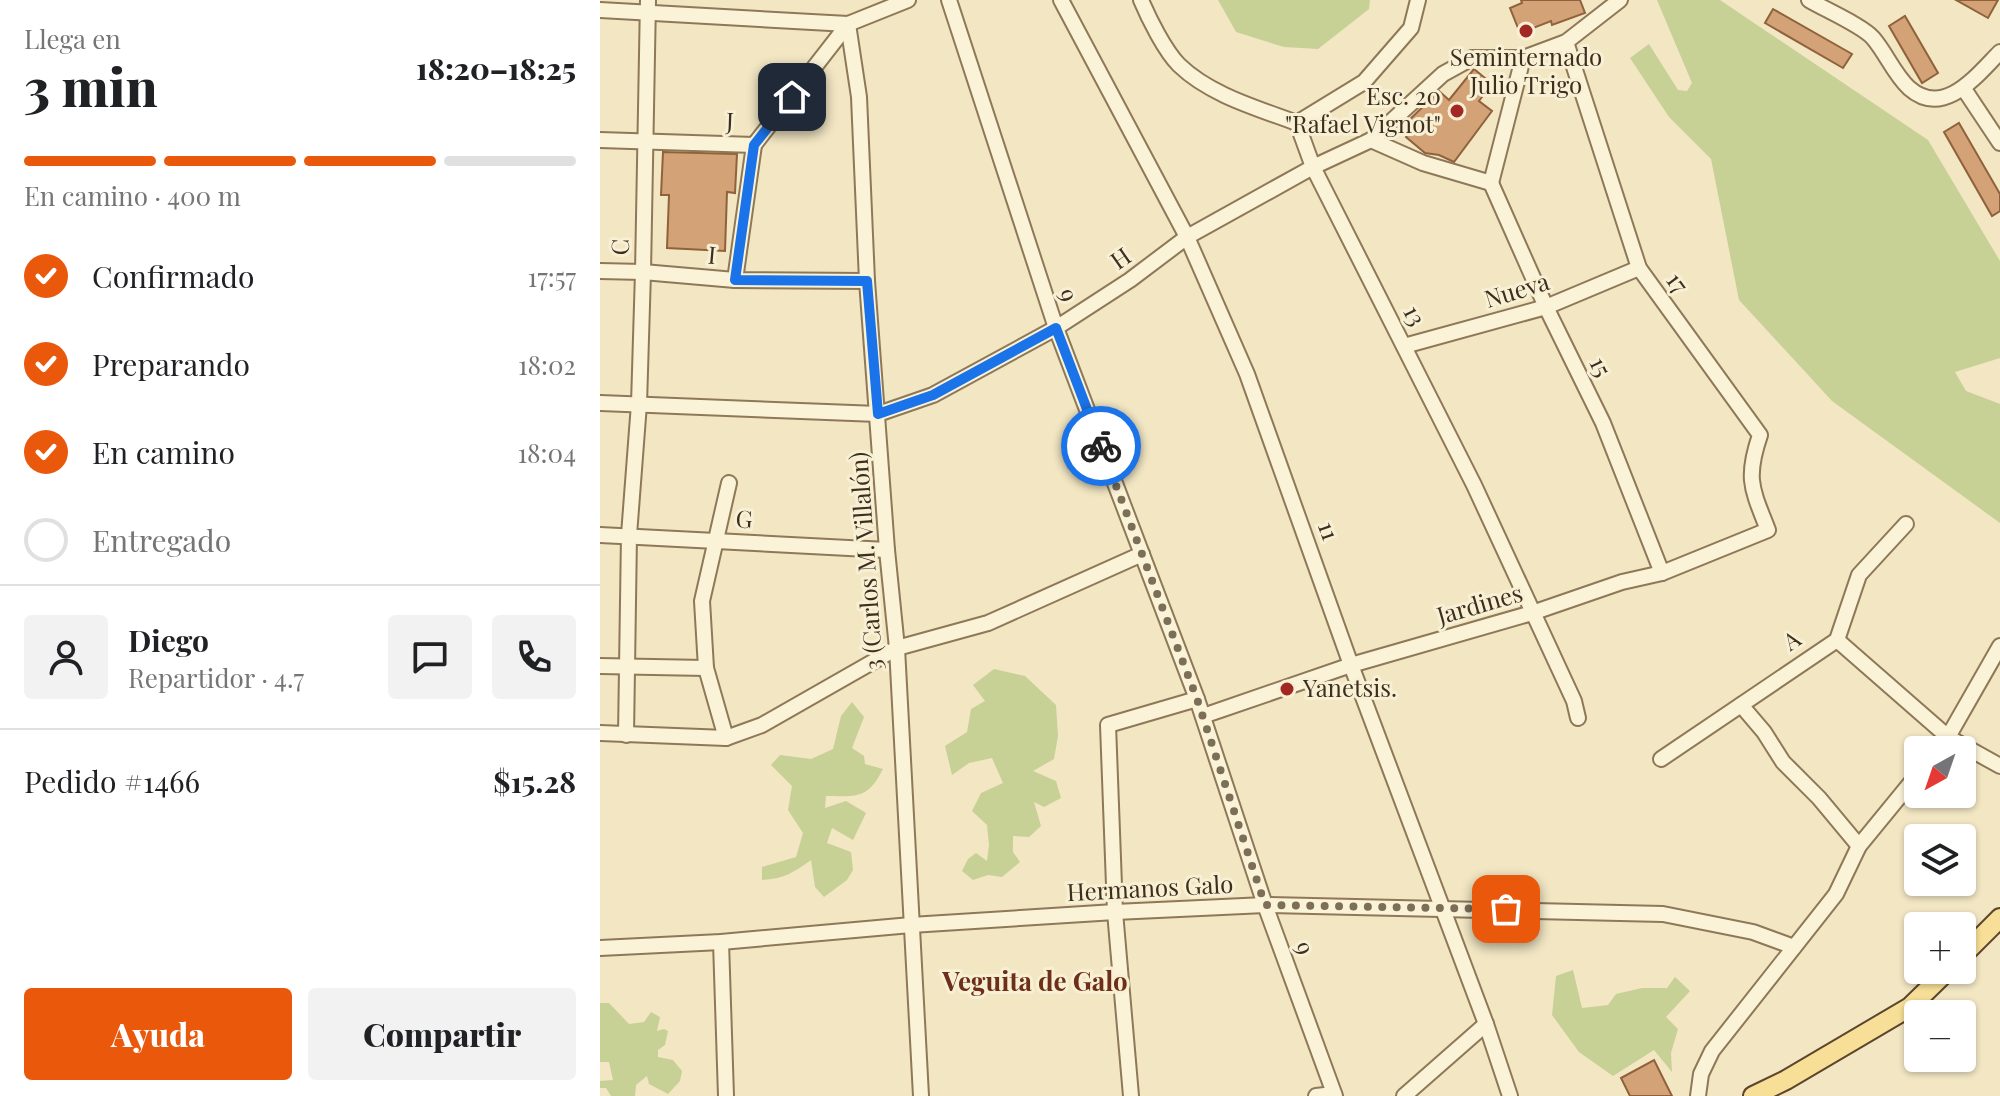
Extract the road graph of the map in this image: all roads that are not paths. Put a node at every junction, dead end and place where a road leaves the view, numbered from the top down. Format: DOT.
graph roads {
  1 [pos="908,0"];
  2 [pos="949,0"];
  3 [pos="1061,0"];
  4 [pos="1141,0"];
  5 [pos="1418,0"];
  6 [pos="1620,0"];
  7 [pos="1809,0"];
  8 [pos="648,7"];
  9 [pos="600,10"];
  10 [pos="848,24"];
  11 [pos="1566,42"];
  12 [pos="2000,52"];
  13 [pos="1523,58"];
  14 [pos="1964,89"];
  15 [pos="1297,123"];
  16 [pos="600,140"];
  17 [pos="645,140"];
  18 [pos="1371,140"];
  19 [pos="2000,143"];
  20 [pos="754,145"];
  21 [pos="1313,167"];
  22 [pos="1491,183"];
  23 [pos="1187,237"];
  24 [pos="1639,268"];
  25 [pos="600,271"];
  26 [pos="643,272"];
  27 [pos="735,280"];
  28 [pos="867,281"];
  29 [pos="1546,307"];
  30 [pos="1056,328"];
  31 [pos="1404,346"];
  32 [pos="600,403"];
  33 [pos="639,404"];
  34 [pos="878,414"];
  35 [pos="729,483"];
  36 [pos="1906,524"];
  37 [pos="1768,530"];
  38 [pos="600,535"];
  39 [pos="629,535"];
  40 [pos="715,541"];
  41 [pos="887,550"];
  42 [pos="1142,554"];
  43 [pos="1662,573"];
  44 [pos="1532,613"];
  45 [pos="1837,640"];
  46 [pos="2000,646"];
  47 [pos="897,648"];
  48 [pos="1351,665"];
  49 [pos="600,666"];
  50 [pos="627,666"];
  51 [pos="706,668"];
  52 [pos="1197,699"];
  53 [pos="1741,705"];
  54 [pos="1203,716"];
  55 [pos="1578,718"];
  56 [pos="600,733"];
  57 [pos="626,735"];
  58 [pos="1947,736"];
  59 [pos="1949,736"];
  60 [pos="726,738"];
  61 [pos="1976,753"];
  62 [pos="1661,759"];
  63 [pos="2000,766"];
  64 [pos="1904,791"];
  65 [pos="1859,846"];
  66 [pos="1265,905"];
  67 [pos="1443,907"];
  68 [pos="1115,912"];
  69 [pos="2000,918"];
  70 [pos="911,925"];
  71 [pos="721,942"];
  72 [pos="1976,942"];
  73 [pos="1794,947"];
  74 [pos="600,948"];
  75 [pos="1934,984"];
  76 [pos="1486,1024"];
  77 [pos="1786,1080"];
  78 [pos="1335,1095"];
  79 [pos="726,1096"];
  80 [pos="921,1096"];
  81 [pos="1131,1096"];
  82 [pos="1316,1096"];
  83 [pos="1404,1096"];
  84 [pos="1510,1096"];
  85 [pos="1698,1096"];
  86 [pos="1753,1096"];
  87 [pos="1797,1096"];
  1 -- 10 [label="street"];
  2 -- 30 [label="street, 9"];
  3 -- 23 [label="street, 11"];
  4 -- 15 [label="street"];
  5 -- 15 [label="street"];
  6 -- 11 [label="street, H"];
  7 -- 14 [label="street"];
  8 -- 9 [label="street"];
  8 -- 10 [label="street"];
  8 -- 17 [label="street, C"];
  10 -- 20 [label="street, J"];
  10 -- 28 [label="street, 3 (Carlos M. Villalón)"];
  11 -- 13 [label="street, H"];
  11 -- 24 [label="street, 17"];
  12 -- 14 [label="street"];
  13 -- 18 [label="street, H"];
  13 -- 22 [label="street"];
  14 -- 19 [label="street"];
  15 -- 21 [label="street, 13"];
  16 -- 17 [label="street, J"];
  17 -- 20 [label="street, J"];
  17 -- 26 [label="street, C"];
  18 -- 21 [label="street, H"];
  18 -- 22 [label="street"];
  20 -- 27 [label="street"];
  21 -- 23 [label="street, H"];
  21 -- 31 [label="street, 13"];
  22 -- 29 [label="street, 15"];
  23 -- 30 [label="street, H"];
  23 -- 48 [label="street, 11"];
  24 -- 29 [label="street, Nueva"];
  24 -- 37 [label="street, 17"];
  25 -- 26 [label="street, I"];
  26 -- 27 [label="street, I"];
  26 -- 33 [label="street, C"];
  27 -- 28 [label="street, I"];
  28 -- 34 [label="street, 3 (Carlos M. Villalón)"];
  29 -- 31 [label="street, Nueva"];
  29 -- 43 [label="street, 15"];
  30 -- 34 [label="street, H"];
  30 -- 42 [label="street, 9"];
  31 -- 44 [label="street, 13"];
  32 -- 33 [label="street, H"];
  33 -- 34 [label="street, H"];
  33 -- 39 [label="street, C"];
  34 -- 41 [label="street, 3 (Carlos M. Villalón)"];
  35 -- 40 [label="street"];
  36 -- 45 [label="street, A"];
  37 -- 43 [label="street, Jardines"];
  38 -- 39 [label="street, G"];
  39 -- 40 [label="street, G"];
  39 -- 50 [label="street, C"];
  40 -- 41 [label="street, G"];
  40 -- 51 [label="street"];
  41 -- 47 [label="street, 3 (Carlos M. Villalón)"];
  42 -- 47 [label="street"];
  42 -- 52 [label="street, 9"];
  43 -- 44 [label="street, Jardines"];
  44 -- 48 [label="street, Jardines"];
  44 -- 55 [label="street, 13"];
  45 -- 53 [label="street, A"];
  45 -- 58 [label="street"];
  46 -- 59 [label="street"];
  47 -- 60 [label="street"];
  47 -- 70 [label="street, 3 (Carlos M. Villalón)"];
  48 -- 54 [label="street, Jardines"];
  48 -- 67 [label="street, 11"];
  49 -- 50 [label="street"];
  50 -- 51 [label="street"];
  50 -- 57 [label="street, C"];
  51 -- 60 [label="street"];
  52 -- 54 [label="street, 9"];
  52 -- 68 [label="street"];
  53 -- 62 [label="street, A"];
  53 -- 65 [label="street"];
  54 -- 66 [label="street, 9"];
  56 -- 57 [label="street"];
  57 -- 60 [label="street"];
  61 -- 63 [label="street"];
  64 -- 65 [label="street"];
  65 -- 73 [label="street"];
  66 -- 67 [label="street, Hermanos Galo"];
  66 -- 68 [label="street, Hermanos Galo"];
  66 -- 78 [label="street, 9"];
  67 -- 73 [label="street, Hermanos Galo"];
  67 -- 76 [label="street, 11"];
  68 -- 70 [label="street, Hermanos Galo"];
  68 -- 81 [label="street"];
  69 -- 72 [label="main road"];
  70 -- 71 [label="street, Hermanos Galo"];
  70 -- 80 [label="street, 3 (Carlos M. Villalón)"];
  71 -- 74 [label="street, Hermanos Galo"];
  71 -- 79 [label="street"];
  73 -- 85 [label="street"];
  75 -- 77 [label="main road"];
  76 -- 83 [label="street"];
  76 -- 84 [label="street, 11"];
  77 -- 86 [label="main road"];
  77 -- 87 [label="main road"];
  78 -- 82 [label="street"];
}
